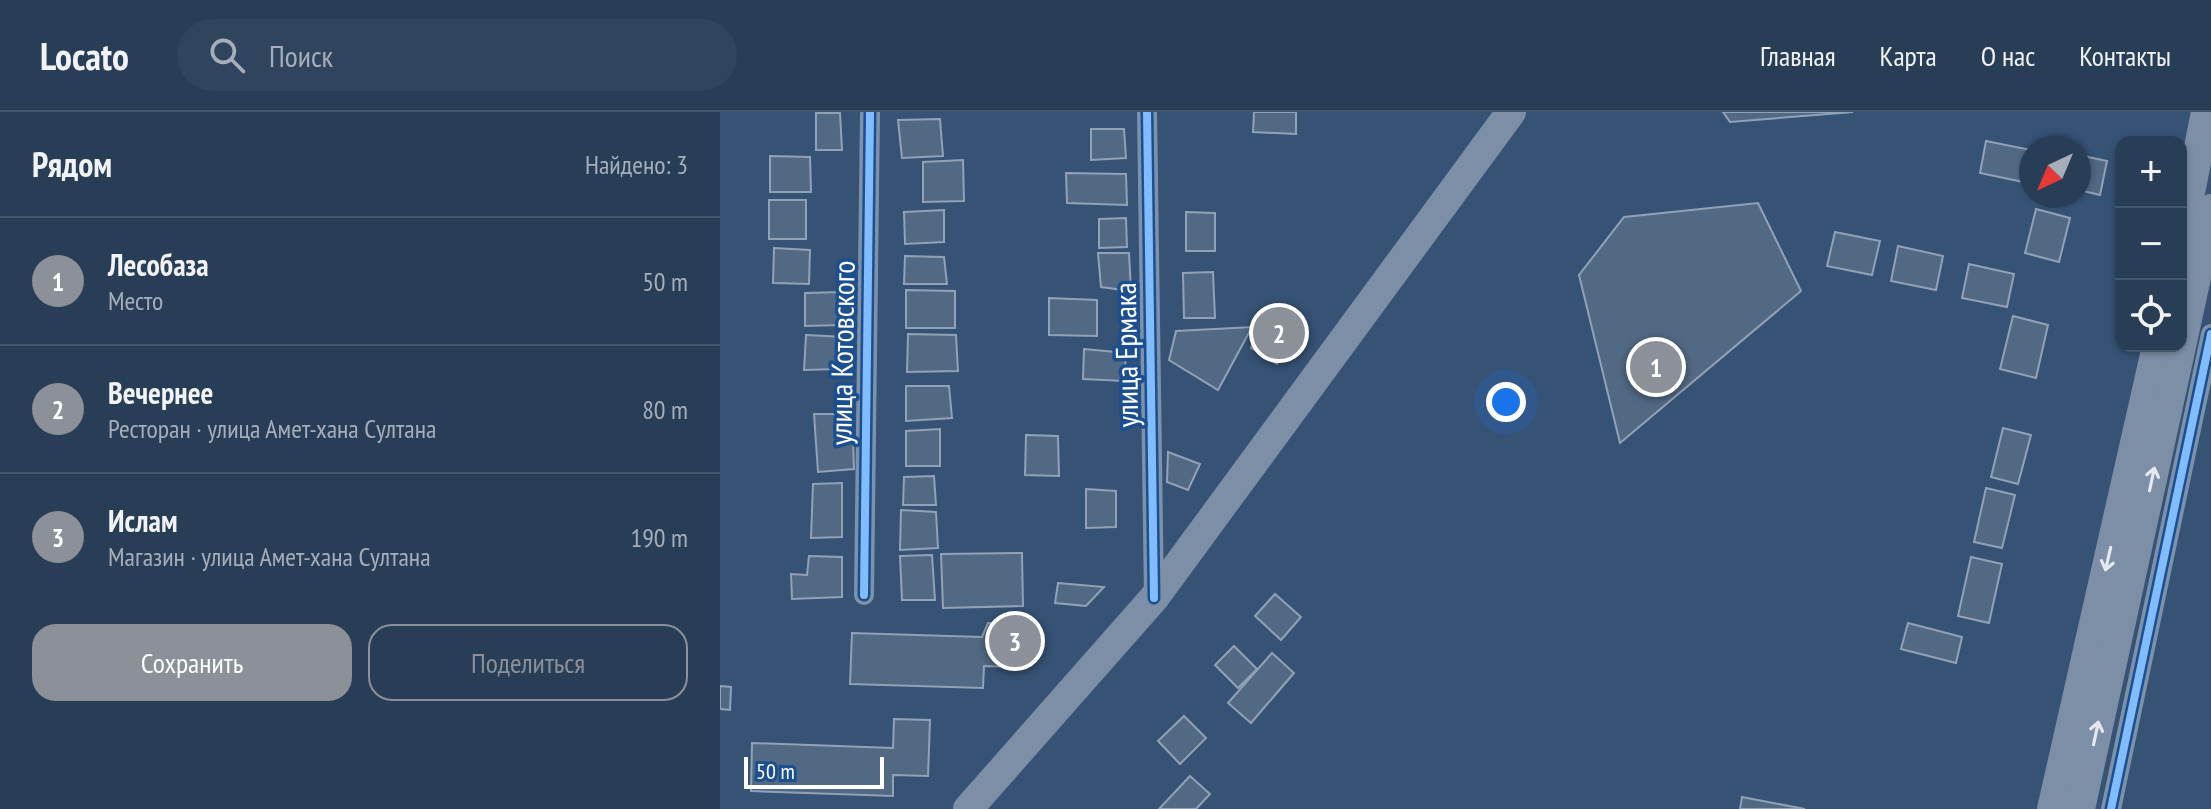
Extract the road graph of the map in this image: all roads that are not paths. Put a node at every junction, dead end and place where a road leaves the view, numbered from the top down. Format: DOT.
graph roads {
  1 [pos="870,112"];
  2 [pos="1147,112"];
  3 [pos="1511,112"];
  4 [pos="2206,112"];
  5 [pos="2187,208"];
  6 [pos="2211,209"];
  7 [pos="2211,334"];
  8 [pos="2156,352"];
  9 [pos="864,595"];
  10 [pos="1154,598"];
  11 [pos="968,809"];
  12 [pos="2052,809"];
  13 [pos="2080,809"];
  14 [pos="2111,809"];
  1 -- 9 [label="street, улица Котовского"];
  2 -- 10 [label="street, улица Ермака"];
  3 -- 10 [label="main road"];
  4 -- 5 [label="main road"];
  13 -- 6 [label="main road, one-way"];
  7 -- 14 [label="street"];
  8 -- 12 [label="main road, one-way"];
  10 -- 11 [label="main road"];
}
